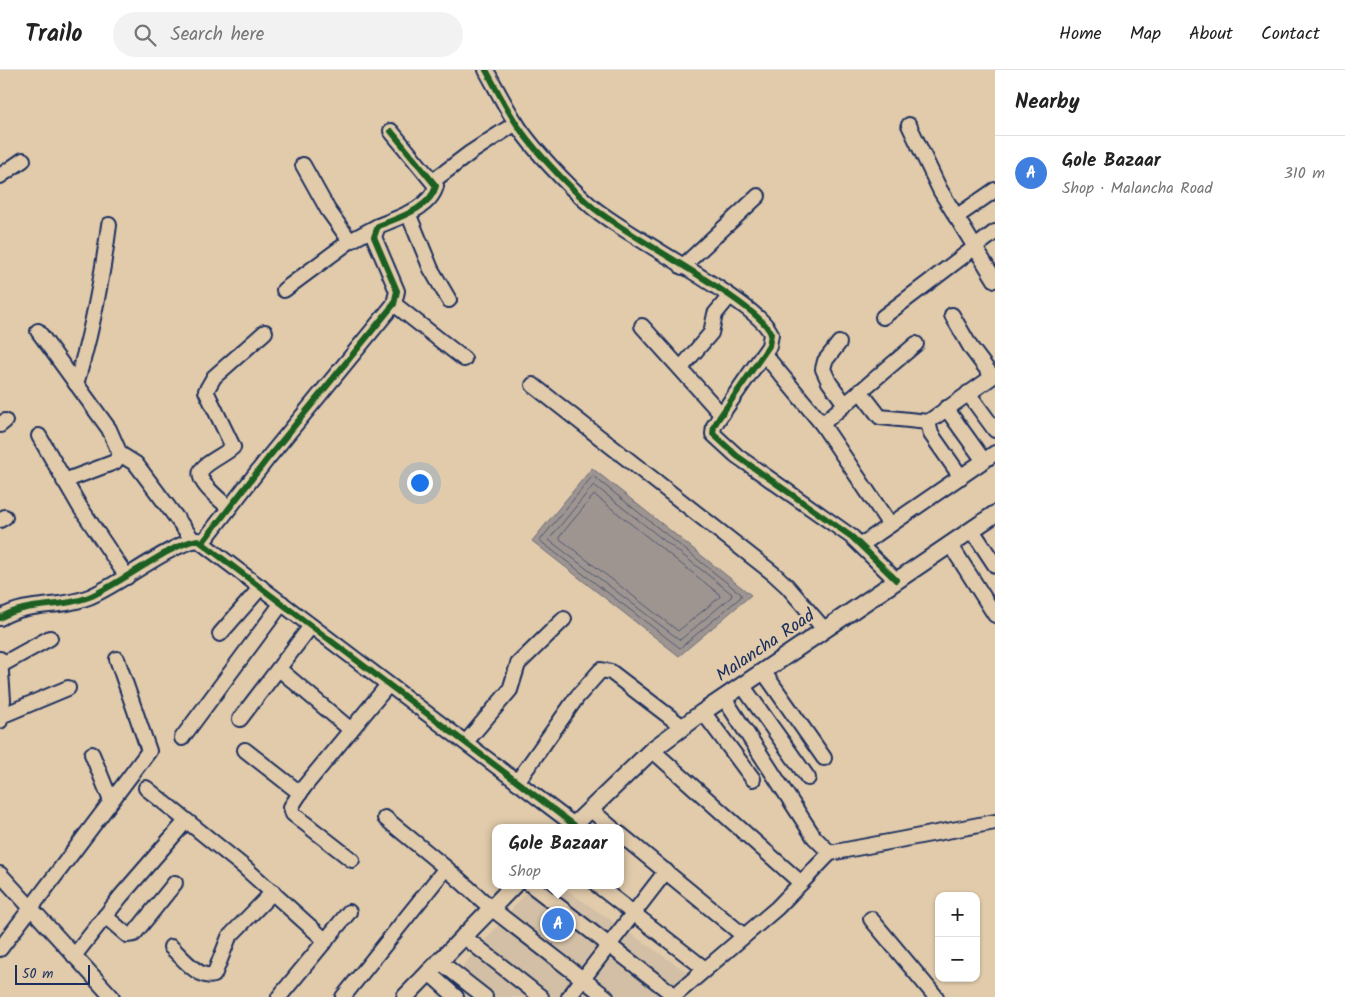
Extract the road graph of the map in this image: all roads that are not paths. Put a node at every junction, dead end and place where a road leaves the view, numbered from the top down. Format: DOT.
graph roads {
  1 [pos="490,71"];
  2 [pos="516,123"];
  3 [pos="909,125"];
  4 [pos="391,131"];
  5 [pos="23,160"];
  6 [pos="303,165"];
  7 [pos="0,176"];
  8 [pos="434,181"];
  9 [pos="995,190"];
  10 [pos="758,196"];
  11 [pos="408,213"];
  12 [pos="956,217"];
  13 [pos="109,226"];
  14 [pos="378,226"];
  15 [pos="995,232"];
  16 [pos="350,241"];
  17 [pos="975,247"];
  18 [pos="682,267"];
  19 [pos="995,280"];
  20 [pos="284,290"];
  21 [pos="729,297"];
  22 [pos="449,300"];
  23 [pos="394,304"];
  24 [pos="952,315"];
  25 [pos="883,317"];
  26 [pos="642,326"];
  27 [pos="38,331"];
  28 [pos="266,332"];
  29 [pos="839,343"];
  30 [pos="916,344"];
  31 [pos="764,354"];
  32 [pos="464,358"];
  33 [pos="681,368"];
  34 [pos="994,376"];
  35 [pos="76,384"];
  36 [pos="533,385"];
  37 [pos="860,391"];
  38 [pos="968,393"];
  39 [pos="845,404"];
  40 [pos="946,408"];
  41 [pos="721,414"];
  42 [pos="928,422"];
  43 [pos="822,424"];
  44 [pos="995,430"];
  45 [pos="39,436"];
  46 [pos="120,454"];
  47 [pos="990,457"];
  48 [pos="961,477"];
  49 [pos="64,481"];
  50 [pos="229,508"];
  51 [pos="995,515"];
  52 [pos="890,525"];
  53 [pos="972,530"];
  54 [pos="198,541"];
  55 [pos="950,544"];
  56 [pos="861,545"];
  57 [pos="995,565"];
  58 [pos="127,576"];
  59 [pos="896,580"];
  60 [pos="261,587"];
  61 [pos="282,603"];
  62 [pos="995,615"];
  63 [pos="0,618"];
  64 [pos="564,619"];
  65 [pos="311,626"];
  66 [pos="824,628"];
  67 [pos="220,634"];
  68 [pos="50,638"];
  69 [pos="0,659"];
  70 [pos="117,659"];
  71 [pos="1,665"];
  72 [pos="278,669"];
  73 [pos="763,670"];
  74 [pos="1,684"];
  75 [pos="388,684"];
  76 [pos="742,685"];
  77 [pos="68,688"];
  78 [pos="724,698"];
  79 [pos="703,712"];
  80 [pos="0,719"];
  81 [pos="240,720"];
  82 [pos="683,727"];
  83 [pos="351,730"];
  84 [pos="182,738"];
  85 [pos="466,742"];
  86 [pos="245,750"];
  87 [pos="652,750"];
  88 [pos="92,754"];
  89 [pos="824,758"];
  90 [pos="808,778"];
  91 [pos="753,779"];
  92 [pos="518,782"];
  93 [pos="146,788"];
  94 [pos="300,793"];
  95 [pos="111,800"];
  96 [pos="590,809"];
  97 [pos="385,818"];
  98 [pos="186,821"];
  99 [pos="995,822"];
  100 [pos="570,824"];
  101 [pos="574,824"];
  102 [pos="607,824"];
  103 [pos="624,837"];
  104 [pos="840,851"];
  105 [pos="352,860"];
  106 [pos="446,868"];
  107 [pos="666,872"];
  108 [pos="0,874"];
  109 [pos="175,883"];
  110 [pos="801,883"];
  111 [pos="510,889"];
  112 [pos="536,889"];
  113 [pos="602,889"];
  114 [pos="273,892"];
  115 [pos="30,908"];
  116 [pos="491,908"];
  117 [pos="349,912"];
  118 [pos="634,913"];
  119 [pos="105,916"];
  120 [pos="871,919"];
  121 [pos="464,936"];
  122 [pos="744,936"];
  123 [pos="326,941"];
  124 [pos="610,945"];
  125 [pos="171,947"];
  126 [pos="0,949"];
  127 [pos="74,956"];
  128 [pos="434,967"];
  129 [pos="706,969"];
  130 [pos="583,979"];
  131 [pos="674,996"];
  132 [pos="112,997"];
  133 [pos="279,997"];
  134 [pos="343,997"];
  135 [pos="405,997"];
  136 [pos="456,997"];
  137 [pos="485,997"];
  138 [pos="541,997"];
  139 [pos="569,997"];
  140 [pos="606,997"];
  141 [pos="936,997"];
  1 -- 2 [label="street"];
  2 -- 8 [label="street"];
  2 -- 18 [label="street"];
  3 -- 12 [label="street"];
  4 -- 8 [label="street"];
  5 -- 7 [label="street"];
  6 -- 16 [label="street"];
  8 -- 11 [label="street"];
  9 -- 12 [label="street"];
  10 -- 18 [label="street"];
  11 -- 14 [label="street"];
  11 -- 22 [label="street"];
  12 -- 17 [label="street"];
  13 -- 35 [label="street"];
  14 -- 16 [label="street"];
  14 -- 23 [label="street"];
  15 -- 17 [label="street"];
  16 -- 20 [label="street"];
  17 -- 19 [label="street"];
  17 -- 25 [label="street"];
  18 -- 21 [label="street"];
  21 -- 31 [label="street"];
  21 -- 33 [label="street"];
  23 -- 32 [label="street"];
  23 -- 50 [label="street"];
  24 -- 34 [label="street"];
  26 -- 33 [label="street"];
  27 -- 35 [label="street"];
  28 -- 50 [label="street"];
  29 -- 39 [label="street"];
  30 -- 37 [label="street"];
  31 -- 41 [label="street"];
  31 -- 43 [label="street"];
  33 -- 41 [label="street"];
  34 -- 38 [label="street"];
  35 -- 46 [label="street"];
  36 -- 66 [label="street"];
  37 -- 39 [label="street"];
  37 -- 42 [label="street"];
  38 -- 40 [label="street"];
  38 -- 44 [label="street"];
  39 -- 43 [label="street"];
  40 -- 42 [label="street"];
  40 -- 47 [label="street"];
  41 -- 56 [label="street"];
  42 -- 48 [label="street"];
  43 -- 52 [label="street"];
  45 -- 49 [label="street"];
  46 -- 49 [label="street"];
  46 -- 54 [label="street"];
  47 -- 48 [label="street"];
  48 -- 52 [label="street"];
  49 -- 58 [label="street"];
  50 -- 54 [label="street"];
  51 -- 53 [label="main road, Malancha Road"];
  52 -- 56 [label="street"];
  53 -- 55 [label="main road, Malancha Road"];
  53 -- 57 [label="street"];
  54 -- 58 [label="street"];
  54 -- 60 [label="street"];
  55 -- 59 [label="main road, Malancha Road"];
  55 -- 62 [label="street"];
  56 -- 59 [label="street"];
  58 -- 63 [label="street"];
  59 -- 66 [label="main road, Malancha Road"];
  60 -- 61 [label="street"];
  60 -- 67 [label="street"];
  61 -- 65 [label="street"];
  61 -- 84 [label="street"];
  64 -- 85 [label="street"];
  65 -- 72 [label="street"];
  65 -- 75 [label="street"];
  66 -- 73 [label="main road, Malancha Road"];
  68 -- 71 [label="street"];
  69 -- 71 [label="street"];
  70 -- 95 [label="street"];
  71 -- 74 [label="street"];
  72 -- 81 [label="street"];
  72 -- 83 [label="street"];
  73 -- 76 [label="main road, Malancha Road"];
  73 -- 89 [label="street"];
  74 -- 80 [label="street"];
  75 -- 83 [label="street"];
  75 -- 85 [label="street"];
  76 -- 78 [label="main road, Malancha Road"];
  76 -- 90 [label="street"];
  77 -- 80 [label="street"];
  78 -- 79 [label="main road, Malancha Road"];
  78 -- 104 [label="street"];
  79 -- 82 [label="main road, Malancha Road"];
  79 -- 91 [label="street"];
  82 -- 87 [label="main road, Malancha Road"];
  82 -- 92 [label="street"];
  83 -- 94 [label="street"];
  85 -- 92 [label="street"];
  86 -- 94 [label="street"];
  87 -- 96 [label="main road, Malancha Road"];
  87 -- 110 [label="street"];
  88 -- 95 [label="street"];
  92 -- 100 [label="street"];
  93 -- 98 [label="street"];
  94 -- 105 [label="street"];
  95 -- 115 [label="street"];
  96 -- 101 [label="main road, Malancha Road"];
  96 -- 102 [label="street"];
  97 -- 106 [label="street"];
  98 -- 114 [label="street"];
  98 -- 119 [label="street"];
  99 -- 104 [label="street"];
  103 -- 107 [label="street"];
  104 -- 110 [label="street"];
  106 -- 116 [label="street"];
  106 -- 134 [label="street"];
  107 -- 118 [label="street"];
  107 -- 122 [label="street"];
  108 -- 115 [label="street"];
  109 -- 119 [label="street"];
  110 -- 122 [label="street"];
  111 -- 116 [label="main road"];
  112 -- 124 [label="street"];
  113 -- 118 [label="street"];
  114 -- 123 [label="street"];
  114 -- 125 [label="street"];
  115 -- 126 [label="street"];
  115 -- 127 [label="street"];
  116 -- 121 [label="main road"];
  116 -- 130 [label="street"];
  117 -- 123 [label="street"];
  118 -- 124 [label="street"];
  118 -- 129 [label="street"];
  119 -- 127 [label="street"];
  120 -- 141 [label="street"];
  121 -- 128 [label="main road"];
  121 -- 138 [label="street"];
  122 -- 129 [label="street"];
  123 -- 133 [label="street"];
  124 -- 130 [label="street"];
  124 -- 131 [label="street"];
  127 -- 132 [label="street"];
  128 -- 135 [label="main road"];
  128 -- 136 [label="street"];
  128 -- 137 [label="street"];
  129 -- 131 [label="street"];
  130 -- 139 [label="street"];
  130 -- 140 [label="street"];
}
